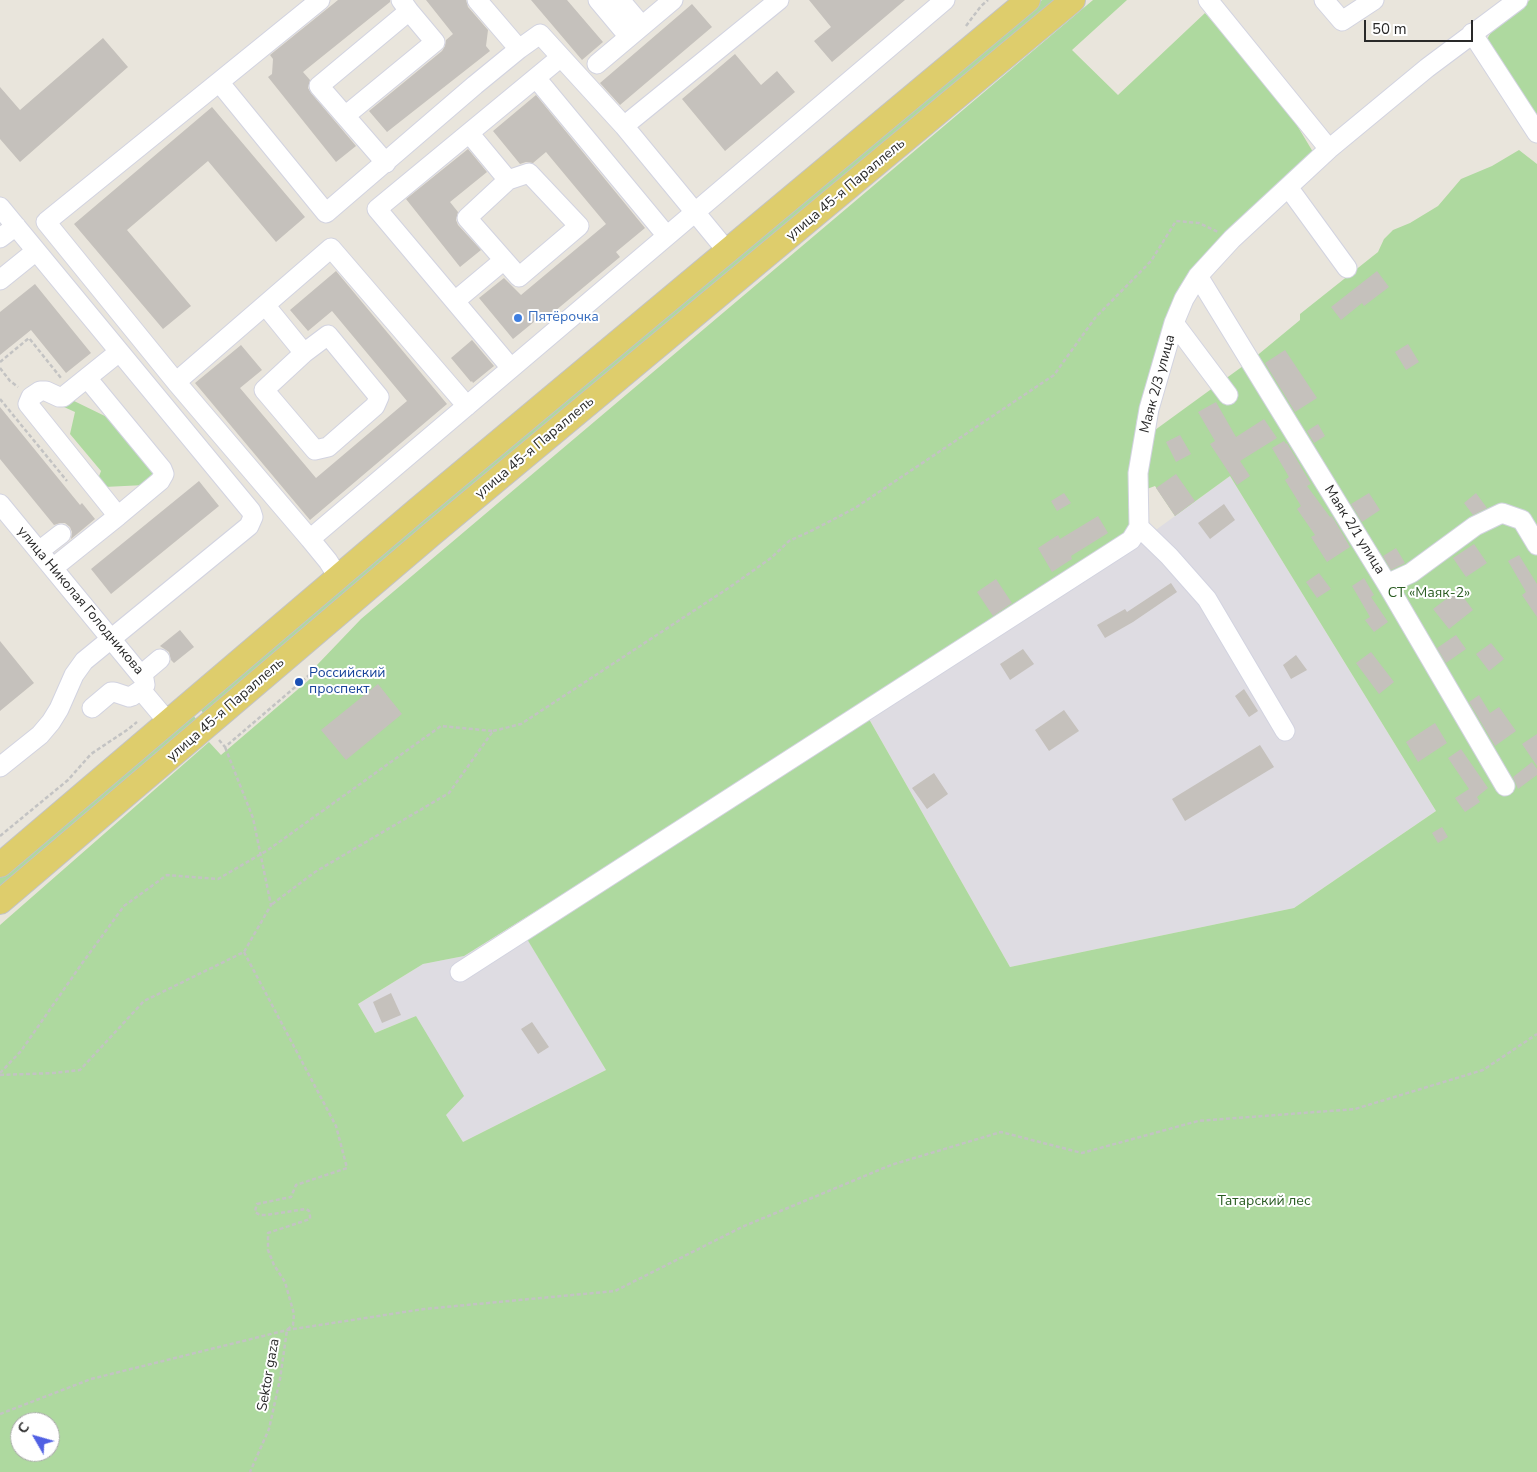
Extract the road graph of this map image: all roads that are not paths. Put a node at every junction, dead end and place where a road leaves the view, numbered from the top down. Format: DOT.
graph roads {
  1 [pos="320,0"];
  2 [pos="477,0"];
  3 [pos="598,0"];
  4 [pos="620,0"];
  5 [pos="673,0"];
  6 [pos="779,0"];
  7 [pos="945,0"];
  8 [pos="1028,0"];
  9 [pos="1073,0"];
  10 [pos="1208,0"];
  11 [pos="1324,0"];
  12 [pos="1374,0"];
  13 [pos="1518,0"];
  14 [pos="405,6"];
  15 [pos="635,32"];
  16 [pos="1472,33"];
  17 [pos="519,49"];
  18 [pos="561,57"];
  19 [pos="597,64"];
  20 [pos="536,78"];
  21 [pos="219,82"];
  22 [pos="344,116"];
  23 [pos="624,126"];
  24 [pos="469,133"];
  25 [pos="1537,133"];
  26 [pos="1329,149"];
  27 [pos="386,163"];
  28 [pos="508,180"];
  29 [pos="1288,187"];
  30 [pos="0,207"];
  31 [pos="695,213"];
  32 [pos="16,226"];
  33 [pos="667,236"];
  34 [pos="0,238"];
  35 [pos="36,250"];
  36 [pos="727,251"];
  37 [pos="504,260"];
  38 [pos="1347,268"];
  39 [pos="1198,276"];
  40 [pos="0,280"];
  41 [pos="455,301"];
  42 [pos="265,305"];
  43 [pos="1174,323"];
  44 [pos="119,352"];
  45 [pos="304,353"];
  46 [pos="511,368"];
  47 [pos="87,378"];
  48 [pos="176,382"];
  49 [pos="1228,395"];
  50 [pos="467,406"];
  51 [pos="0,504"];
  52 [pos="118,516"];
  53 [pos="1139,527"];
  54 [pos="61,534"];
  55 [pos="310,539"];
  56 [pos="1537,545"];
  57 [pos="39,552"];
  58 [pos="53,568"];
  59 [pos="338,578"];
  60 [pos="1387,584"];
  61 [pos="111,639"];
  62 [pos="160,659"];
  63 [pos="141,682"];
  64 [pos="92,708"];
  65 [pos="168,722"];
  66 [pos="1285,731"];
  67 [pos="0,767"];
  68 [pos="1505,786"];
  69 [pos="0,865"];
  70 [pos="0,902"];
  71 [pos="460,972"];
  1 -- 21 [label="street"];
  2 -- 17 [label="street"];
  3 -- 15 [label="street"];
  4 -- 15 [label="street"];
  5 -- 15 [label="street"];
  6 -- 23 [label="street"];
  7 -- 31 [label="street"];
  8 -- 36 [label="main road, улица 45-я Параллель"];
  9 -- 70 [label="main road, улица 45-я Параллель"];
  10 -- 26 [label="street"];
  11 -- 12 [label="street"];
  13 -- 16 [label="street, Маяк 2/3 улица"];
  14 -- 22 [label="street"];
  14 -- 22 [label="street"];
  15 -- 19 [label="street"];
  16 -- 25 [label="street"];
  16 -- 26 [label="street, Маяк 2/3 улица"];
  17 -- 18 [label="street"];
  17 -- 27 [label="street"];
  18 -- 20 [label="street"];
  18 -- 23 [label="street"];
  20 -- 24 [label="street"];
  20 -- 33 [label="street"];
  21 -- 27 [label="street"];
  21 -- 48 [label="street"];
  22 -- 27 [label="street"];
  23 -- 31 [label="street"];
  24 -- 28 [label="street"];
  24 -- 41 [label="street"];
  26 -- 29 [label="street, Маяк 2/3 улица"];
  28 -- 37 [label="street"];
  28 -- 37 [label="street"];
  29 -- 38 [label="street"];
  29 -- 39 [label="street, Маяк 2/3 улица"];
  30 -- 32 [label="street"];
  31 -- 33 [label="street"];
  31 -- 36 [label="street"];
  32 -- 34 [label="street"];
  32 -- 35 [label="street"];
  33 -- 46 [label="street"];
  35 -- 40 [label="street"];
  35 -- 44 [label="street"];
  36 -- 59 [label="main road, улица 45-я Параллель"];
  37 -- 41 [label="street"];
  39 -- 43 [label="street, Маяк 2/3 улица"];
  39 -- 60 [label="street, Маяк 2/1 улица"];
  41 -- 46 [label="street"];
  42 -- 45 [label="street"];
  42 -- 48 [label="street"];
  42 -- 50 [label="street"];
  43 -- 49 [label="street"];
  43 -- 53 [label="street, Маяк 2/3 улица"];
  44 -- 47 [label="street"];
  44 -- 61 [label="street"];
  45 -- 45 [label="street"];
  46 -- 50 [label="street"];
  47 -- 52 [label="street"];
  47 -- 52 [label="street"];
  48 -- 55 [label="street"];
  50 -- 55 [label="street"];
  51 -- 57 [label="street, улица Николая Голодникова"];
  52 -- 58 [label="street"];
  53 -- 66 [label="street"];
  53 -- 71 [label="street"];
  54 -- 57 [label="street"];
  55 -- 59 [label="street"];
  56 -- 60 [label="street"];
  57 -- 58 [label="street, улица Николая Голодникова"];
  58 -- 61 [label="street, улица Николая Голодникова"];
  59 -- 65 [label="main road, улица 45-я Параллель"];
  60 -- 68 [label="street, Маяк 2/1 улица"];
  61 -- 63 [label="street, улица Николая Голодникова"];
  61 -- 67 [label="street"];
  62 -- 63 [label="street"];
  63 -- 64 [label="street"];
  63 -- 65 [label="street, улица Николая Голодникова"];
  65 -- 69 [label="main road, улица 45-я Параллель"];
}
